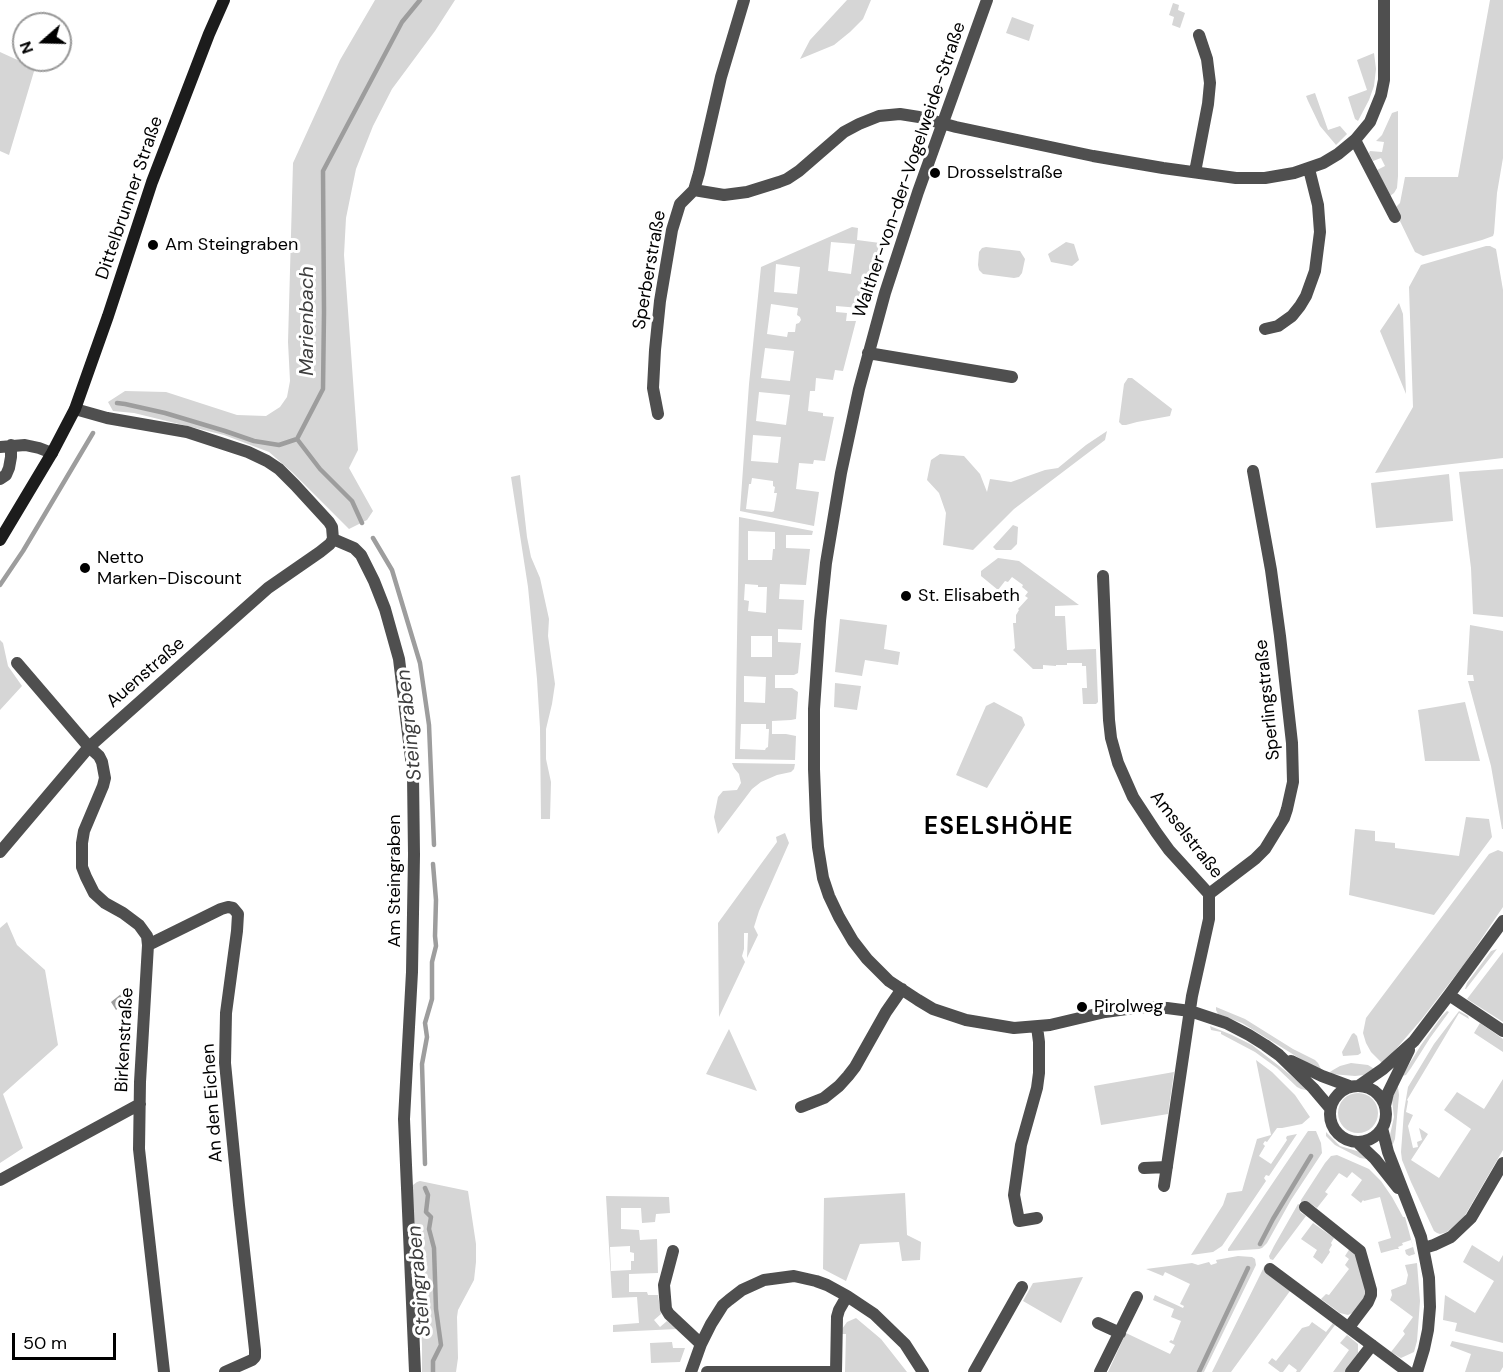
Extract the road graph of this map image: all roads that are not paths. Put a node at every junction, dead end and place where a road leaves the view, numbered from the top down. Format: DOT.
graph roads {
  1 [pos="224,0"];
  2 [pos="744,0"];
  3 [pos="987,0"];
  4 [pos="1384,0"];
  5 [pos="1199,35"];
  6 [pos="944,124"];
  7 [pos="1355,140"];
  8 [pos="1309,169"];
  9 [pos="1195,172"];
  10 [pos="694,190"];
  11 [pos="1395,217"];
  12 [pos="1265,328"];
  13 [pos="868,353"];
  14 [pos="1012,377"];
  15 [pos="75,409"];
  16 [pos="658,414"];
  17 [pos="5,446"];
  18 [pos="52,453"];
  19 [pos="1253,471"];
  20 [pos="0,478"];
  21 [pos="333,539"];
  22 [pos="0,540"];
  23 [pos="1103,576"];
  24 [pos="17,663"];
  25 [pos="89,747"];
  26 [pos="0,852"];
  27 [pos="1209,894"];
  28 [pos="1503,921"];
  29 [pos="148,945"];
  30 [pos="902,989"];
  31 [pos="1449,995"];
  32 [pos="1190,1011"];
  33 [pos="1037,1027"];
  34 [pos="1503,1031"];
  35 [pos="1414,1041"];
  36 [pos="1279,1055"];
  37 [pos="1355,1086"];
  38 [pos="140,1104"];
  39 [pos="1385,1106"];
  40 [pos="801,1107"];
  41 [pos="1330,1108"];
  42 [pos="1382,1128"];
  43 [pos="1357,1143"];
  44 [pos="1503,1163"];
  45 [pos="1167,1167"];
  46 [pos="1144,1168"];
  47 [pos="0,1180"];
  48 [pos="1164,1186"];
  49 [pos="1406,1199"];
  50 [pos="1305,1207"];
  51 [pos="1037,1218"];
  52 [pos="1424,1248"];
  53 [pos="673,1251"];
  54 [pos="1270,1269"];
  55 [pos="1022,1287"];
  56 [pos="847,1296"];
  57 [pos="1137,1297"];
  58 [pos="1098,1323"];
  59 [pos="1349,1327"];
  60 [pos="1120,1333"];
  61 [pos="701,1344"];
  62 [pos="1372,1345"];
  63 [pos="164,1372"];
  64 [pos="225,1372"];
  65 [pos="415,1372"];
  66 [pos="691,1372"];
  67 [pos="707,1372"];
  68 [pos="836,1372"];
  69 [pos="924,1372"];
  70 [pos="974,1372"];
  71 [pos="1100,1372"];
  72 [pos="1351,1372"];
  73 [pos="1408,1372"];
  74 [pos="1417,1372"];
  1 -- 15 [label="street, Dittelbrunner Straße"];
  2 -- 10 [label="street, Sperberstraße"];
  3 -- 6 [label="street, Walther-von-der-Vogelweide-Straße"];
  4 -- 7 [label="street"];
  5 -- 9 [label="street"];
  6 -- 9 [label="street"];
  6 -- 10 [label="street"];
  6 -- 13 [label="street, Walther-von-der-Vogelweide-Straße"];
  7 -- 8 [label="street"];
  7 -- 11 [label="street"];
  8 -- 9 [label="street"];
  8 -- 12 [label="street"];
  10 -- 16 [label="street, Sperberstraße"];
  13 -- 14 [label="street"];
  13 -- 30 [label="street, Walther-von-der-Vogelweide-Straße"];
  15 -- 18 [label="street, Dittelbrunner Straße"];
  15 -- 21 [label="street"];
  17 -- 18 [label="street"];
  17 -- 20 [label="street"];
  18 -- 22 [label="street, Dittelbrunner Straße"];
  19 -- 27 [label="street, Sperlingstraße"];
  21 -- 25 [label="street, Auenstraße"];
  21 -- 65 [label="street, Am Steingraben"];
  23 -- 27 [label="street, Amselstraße"];
  24 -- 25 [label="street"];
  25 -- 26 [label="street, Auenstraße"];
  25 -- 29 [label="street"];
  27 -- 32 [label="street, Amselstraße"];
  28 -- 31 [label="street"];
  29 -- 38 [label="street, Birkenstraße"];
  29 -- 64 [label="street, An den Eichen"];
  30 -- 33 [label="street, Walther-von-der-Vogelweide-Straße"];
  30 -- 40 [label="street"];
  31 -- 34 [label="street"];
  31 -- 35 [label="street"];
  32 -- 33 [label="street, Walther-von-der-Vogelweide-Straße"];
  32 -- 36 [label="street, Walther-von-der-Vogelweide-Straße"];
  32 -- 45 [label="street, Amselstraße"];
  33 -- 51 [label="street"];
  35 -- 37 [label="street"];
  35 -- 39 [label="street"];
  36 -- 37 [label="street, Walther-von-der-Vogelweide-Straße"];
  36 -- 41 [label="street, Walther-von-der-Vogelweide-Straße"];
  37 -- 39 [label="street"];
  37 -- 41 [label="street"];
  38 -- 47 [label="street"];
  38 -- 63 [label="street, Birkenstraße"];
  39 -- 42 [label="street"];
  41 -- 43 [label="street"];
  42 -- 43 [label="street"];
  42 -- 49 [label="street"];
  43 -- 49 [label="street"];
  44 -- 52 [label="street"];
  45 -- 46 [label="street"];
  45 -- 48 [label="street, Amselstraße"];
  49 -- 52 [label="street"];
  50 -- 59 [label="street"];
  52 -- 74 [label="street"];
  53 -- 61 [label="street"];
  54 -- 59 [label="street"];
  55 -- 70 [label="street"];
  56 -- 61 [label="street"];
  56 -- 68 [label="street"];
  56 -- 69 [label="street"];
  57 -- 60 [label="street"];
  58 -- 60 [label="street"];
  59 -- 62 [label="street"];
  60 -- 71 [label="street"];
  61 -- 66 [label="street"];
  62 -- 72 [label="street"];
  62 -- 73 [label="street"];
  67 -- 68 [label="street"];
}
